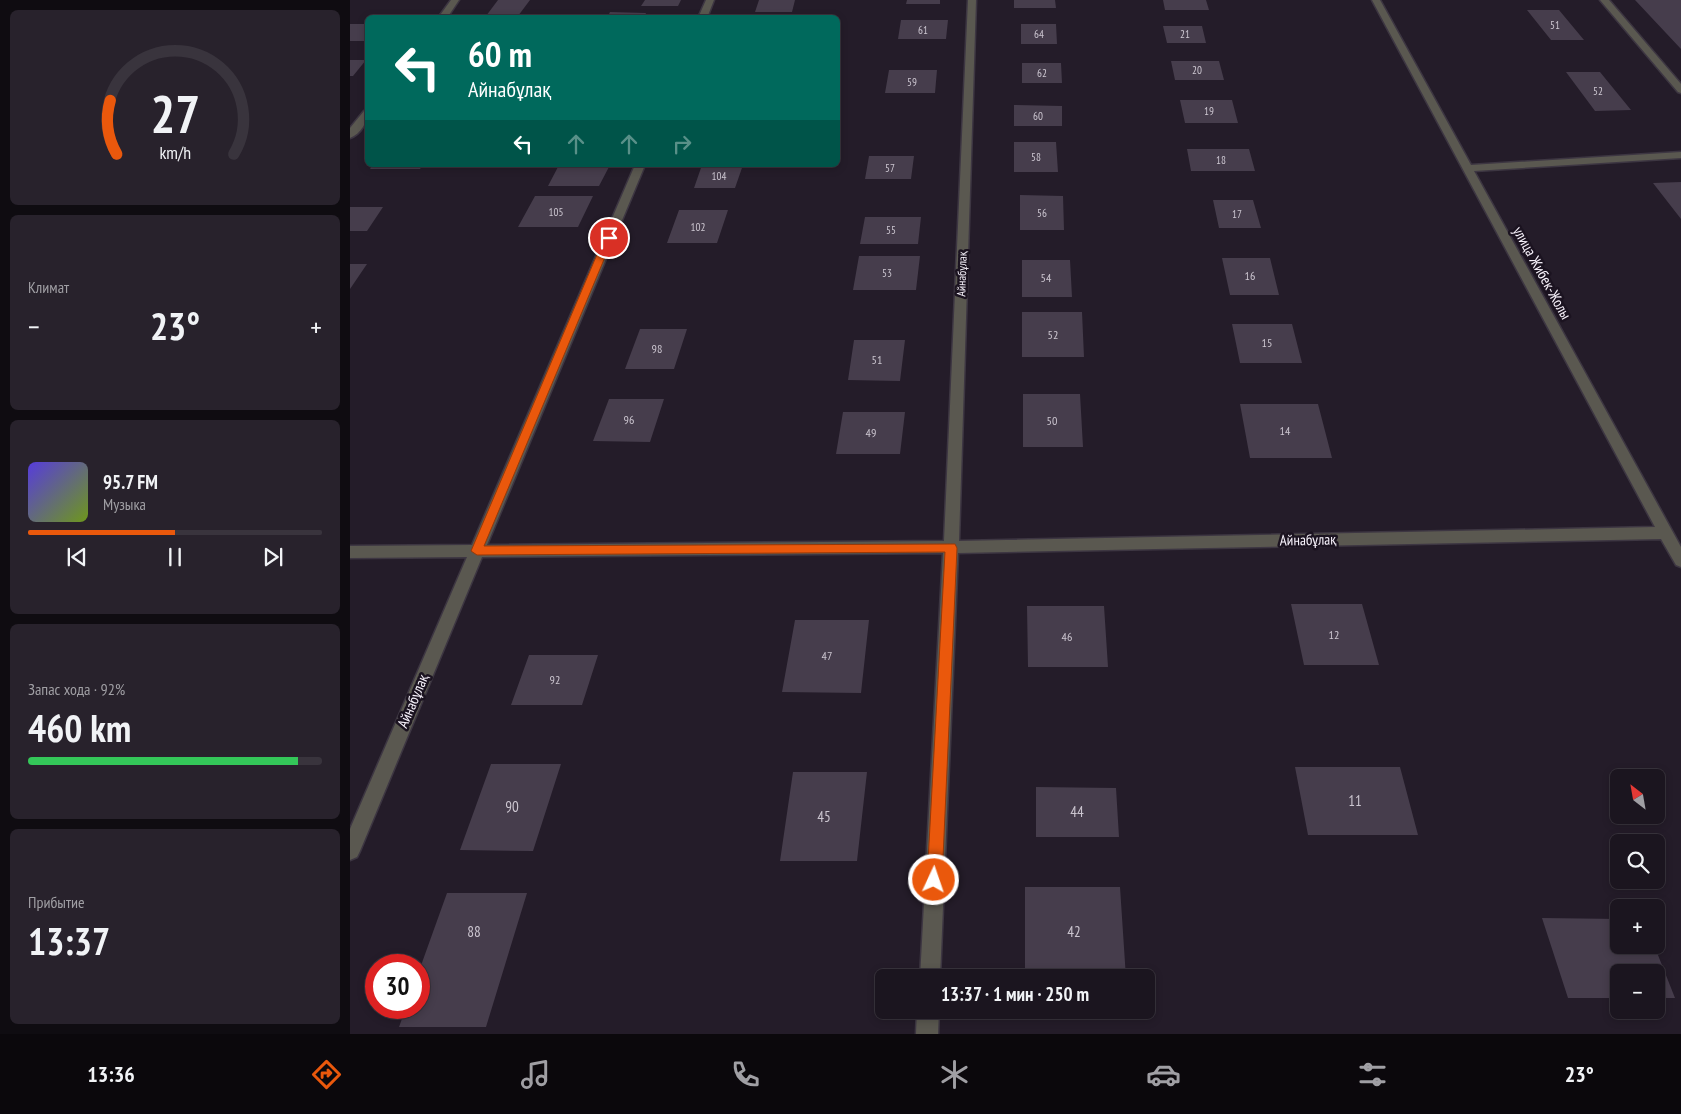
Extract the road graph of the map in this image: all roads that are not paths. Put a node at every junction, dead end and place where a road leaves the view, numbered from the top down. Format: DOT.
graph roads {
  1 [pos="455,0"];
  2 [pos="710,0"];
  3 [pos="972,0"];
  4 [pos="1376,0"];
  5 [pos="1604,0"];
  6 [pos="444,15"];
  7 [pos="703,15"];
  8 [pos="1681,90"];
  9 [pos="365,117"];
  10 [pos="350,136"];
  11 [pos="1681,155"];
  12 [pos="639,167"];
  13 [pos="1466,168"];
  14 [pos="1665,533"];
  15 [pos="951,548"];
  16 [pos="477,551"];
  17 [pos="350,552"];
  18 [pos="1681,561"];
  19 [pos="350,851"];
  20 [pos="930,969"];
  21 [pos="928,1019"];
  22 [pos="927,1034"];
  1 -- 6 [label="street"];
  2 -- 7 [label="street"];
  3 -- 15 [label="street, Айнабұлақ"];
  4 -- 13 [label="street, улица Жибек-Жолы"];
  5 -- 8 [label="street"];
  9 -- 10 [label="street"];
  11 -- 13 [label="street"];
  12 -- 16 [label="street, Айнабұлақ"];
  13 -- 14 [label="street, улица Жибек-Жолы"];
  14 -- 15 [label="street, Айнабұлақ"];
  14 -- 18 [label="street, улица Жибек-Жолы"];
  15 -- 16 [label="street, Айнабұлақ"];
  15 -- 20 [label="street, Айнабұлақ"];
  16 -- 17 [label="street, Айнабұлақ"];
  16 -- 19 [label="street, Айнабұлақ"];
  21 -- 22 [label="street"];
}
